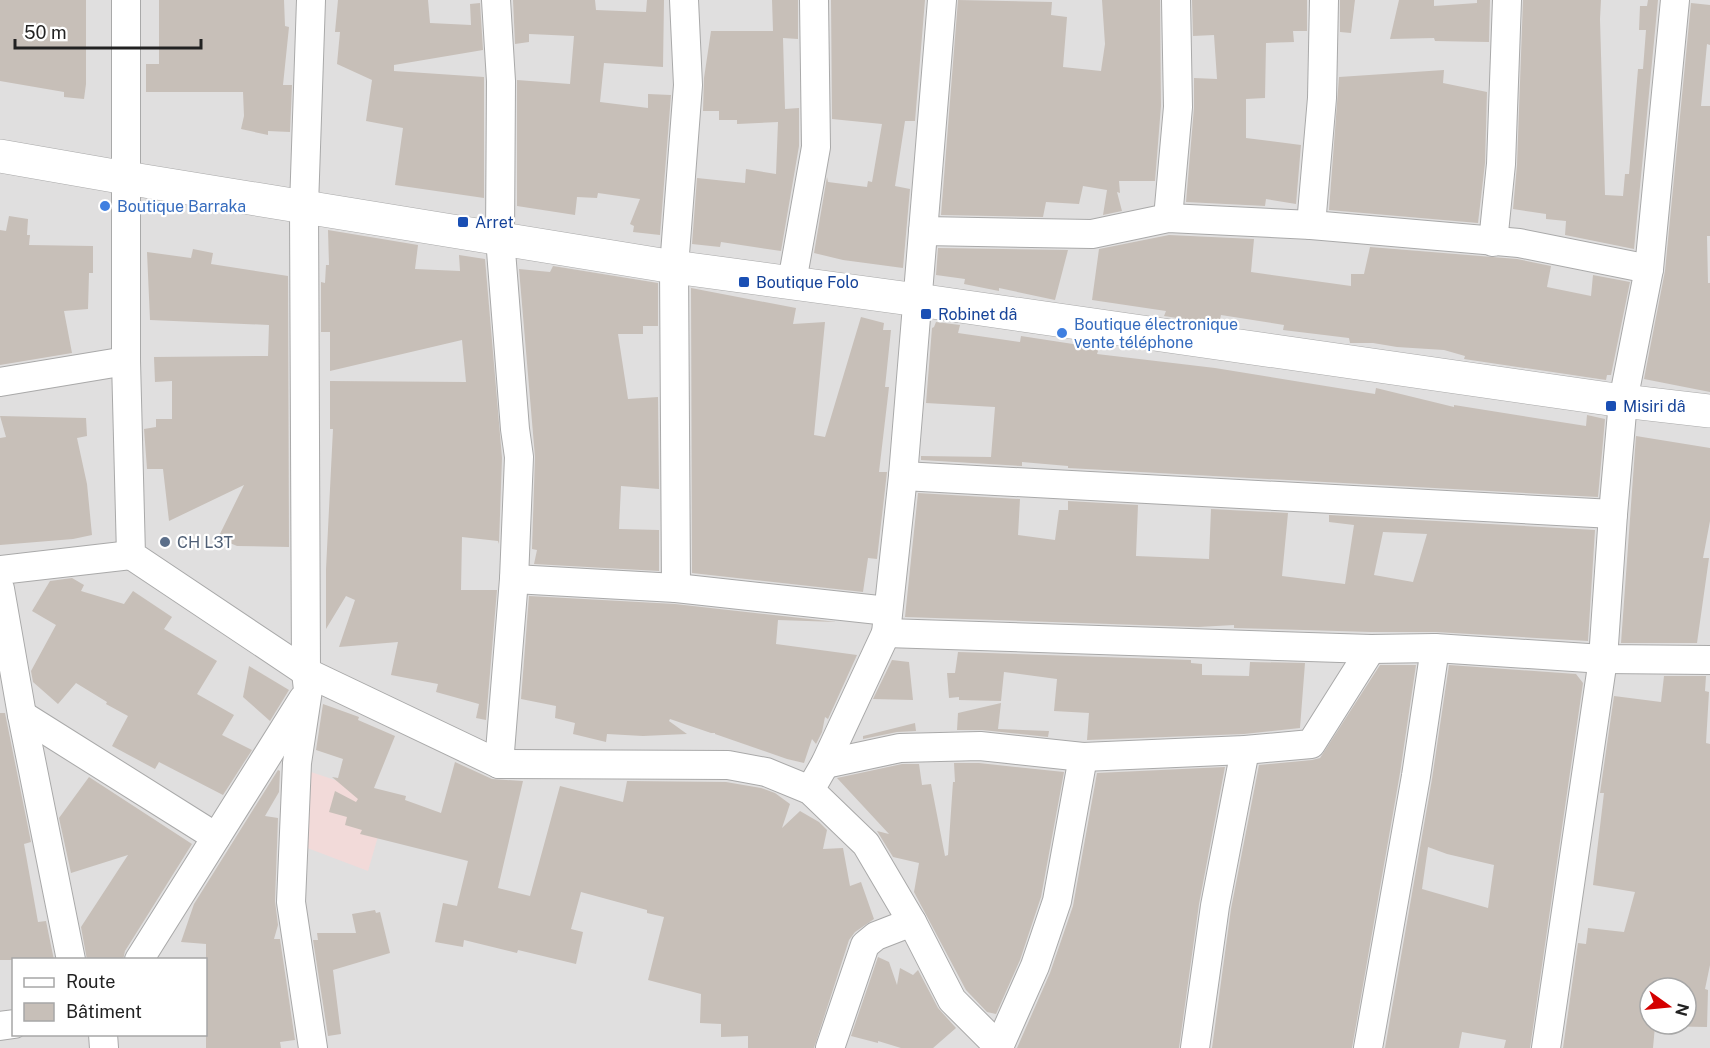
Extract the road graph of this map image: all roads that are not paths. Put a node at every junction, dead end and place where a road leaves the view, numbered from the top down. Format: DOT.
graph roads {
  1 [pos="126,0"];
  2 [pos="311,0"];
  3 [pos="496,0"];
  4 [pos="684,0"];
  5 [pos="814,0"];
  6 [pos="942,0"];
  7 [pos="1176,0"];
  8 [pos="1324,0"];
  9 [pos="1508,0"];
  10 [pos="1675,0"];
  11 [pos="0,156"];
  12 [pos="126,178"];
  13 [pos="304,206"];
  14 [pos="1168,218"];
  15 [pos="1311,225"];
  16 [pos="923,231"];
  17 [pos="500,238"];
  18 [pos="1493,242"];
  19 [pos="674,267"];
  20 [pos="1649,269"];
  21 [pos="792,282"];
  22 [pos="918,300"];
  23 [pos="126,361"];
  24 [pos="0,382"];
  25 [pos="1623,401"];
  26 [pos="1710,411"];
  27 [pos="903,476"];
  28 [pos="1613,514"];
  29 [pos="131,555"];
  30 [pos="0,570"];
  31 [pos="514,579"];
  32 [pos="676,588"];
  33 [pos="0,589"];
  34 [pos="887,622"];
  35 [pos="1436,648"];
  36 [pos="1371,649"];
  37 [pos="1603,659"];
  38 [pos="1710,660"];
  39 [pos="307,681"];
  40 [pos="22,715"];
  41 [pos="1245,750"];
  42 [pos="1083,757"];
  43 [pos="499,764"];
  44 [pos="825,764"];
  45 [pos="810,790"];
  46 [pos="216,837"];
  47 [pos="912,922"];
  48 [pos="71,958"];
  49 [pos="140,958"];
  50 [pos="999,1047"];
  51 [pos="314,1048"];
  52 [pos="830,1048"];
  53 [pos="1195,1048"];
  54 [pos="1368,1048"];
  55 [pos="1546,1048"];
  1 -- 12 [label="street"];
  2 -- 13 [label="street"];
  3 -- 17 [label="street"];
  4 -- 19 [label="street"];
  5 -- 21 [label="street"];
  6 -- 16 [label="street"];
  7 -- 14 [label="street"];
  8 -- 15 [label="street"];
  9 -- 18 [label="street"];
  10 -- 20 [label="street"];
  11 -- 12 [label="street"];
  12 -- 13 [label="street"];
  12 -- 23 [label="street"];
  13 -- 17 [label="street"];
  13 -- 39 [label="street"];
  14 -- 15 [label="street"];
  14 -- 16 [label="street"];
  15 -- 18 [label="street"];
  16 -- 22 [label="street"];
  17 -- 19 [label="street"];
  17 -- 31 [label="street"];
  18 -- 20 [label="street"];
  19 -- 21 [label="street"];
  19 -- 32 [label="street"];
  20 -- 25 [label="street"];
  21 -- 22 [label="street"];
  22 -- 25 [label="street"];
  22 -- 27 [label="street"];
  23 -- 24 [label="street"];
  23 -- 29 [label="street"];
  25 -- 26 [label="street"];
  25 -- 28 [label="street"];
  27 -- 28 [label="street"];
  27 -- 34 [label="street"];
  28 -- 37 [label="street"];
  29 -- 30 [label="street"];
  29 -- 39 [label="street"];
  31 -- 32 [label="street"];
  31 -- 43 [label="street"];
  32 -- 34 [label="street"];
  33 -- 40 [label="street"];
  34 -- 36 [label="street"];
  34 -- 44 [label="street"];
  35 -- 36 [label="street"];
  35 -- 37 [label="street"];
  35 -- 54 [label="street"];
  36 -- 41 [label="street"];
  37 -- 38 [label="street"];
  37 -- 55 [label="street"];
  39 -- 43 [label="street"];
  39 -- 46 [label="street"];
  39 -- 51 [label="street"];
  40 -- 46 [label="street"];
  40 -- 48 [label="street"];
  41 -- 42 [label="street"];
  41 -- 53 [label="street"];
  42 -- 44 [label="street"];
  42 -- 50 [label="street"];
  43 -- 45 [label="street"];
  44 -- 45 [label="street"];
  45 -- 47 [label="street"];
  46 -- 49 [label="street"];
  47 -- 50 [label="street"];
  47 -- 52 [label="street"];
}
